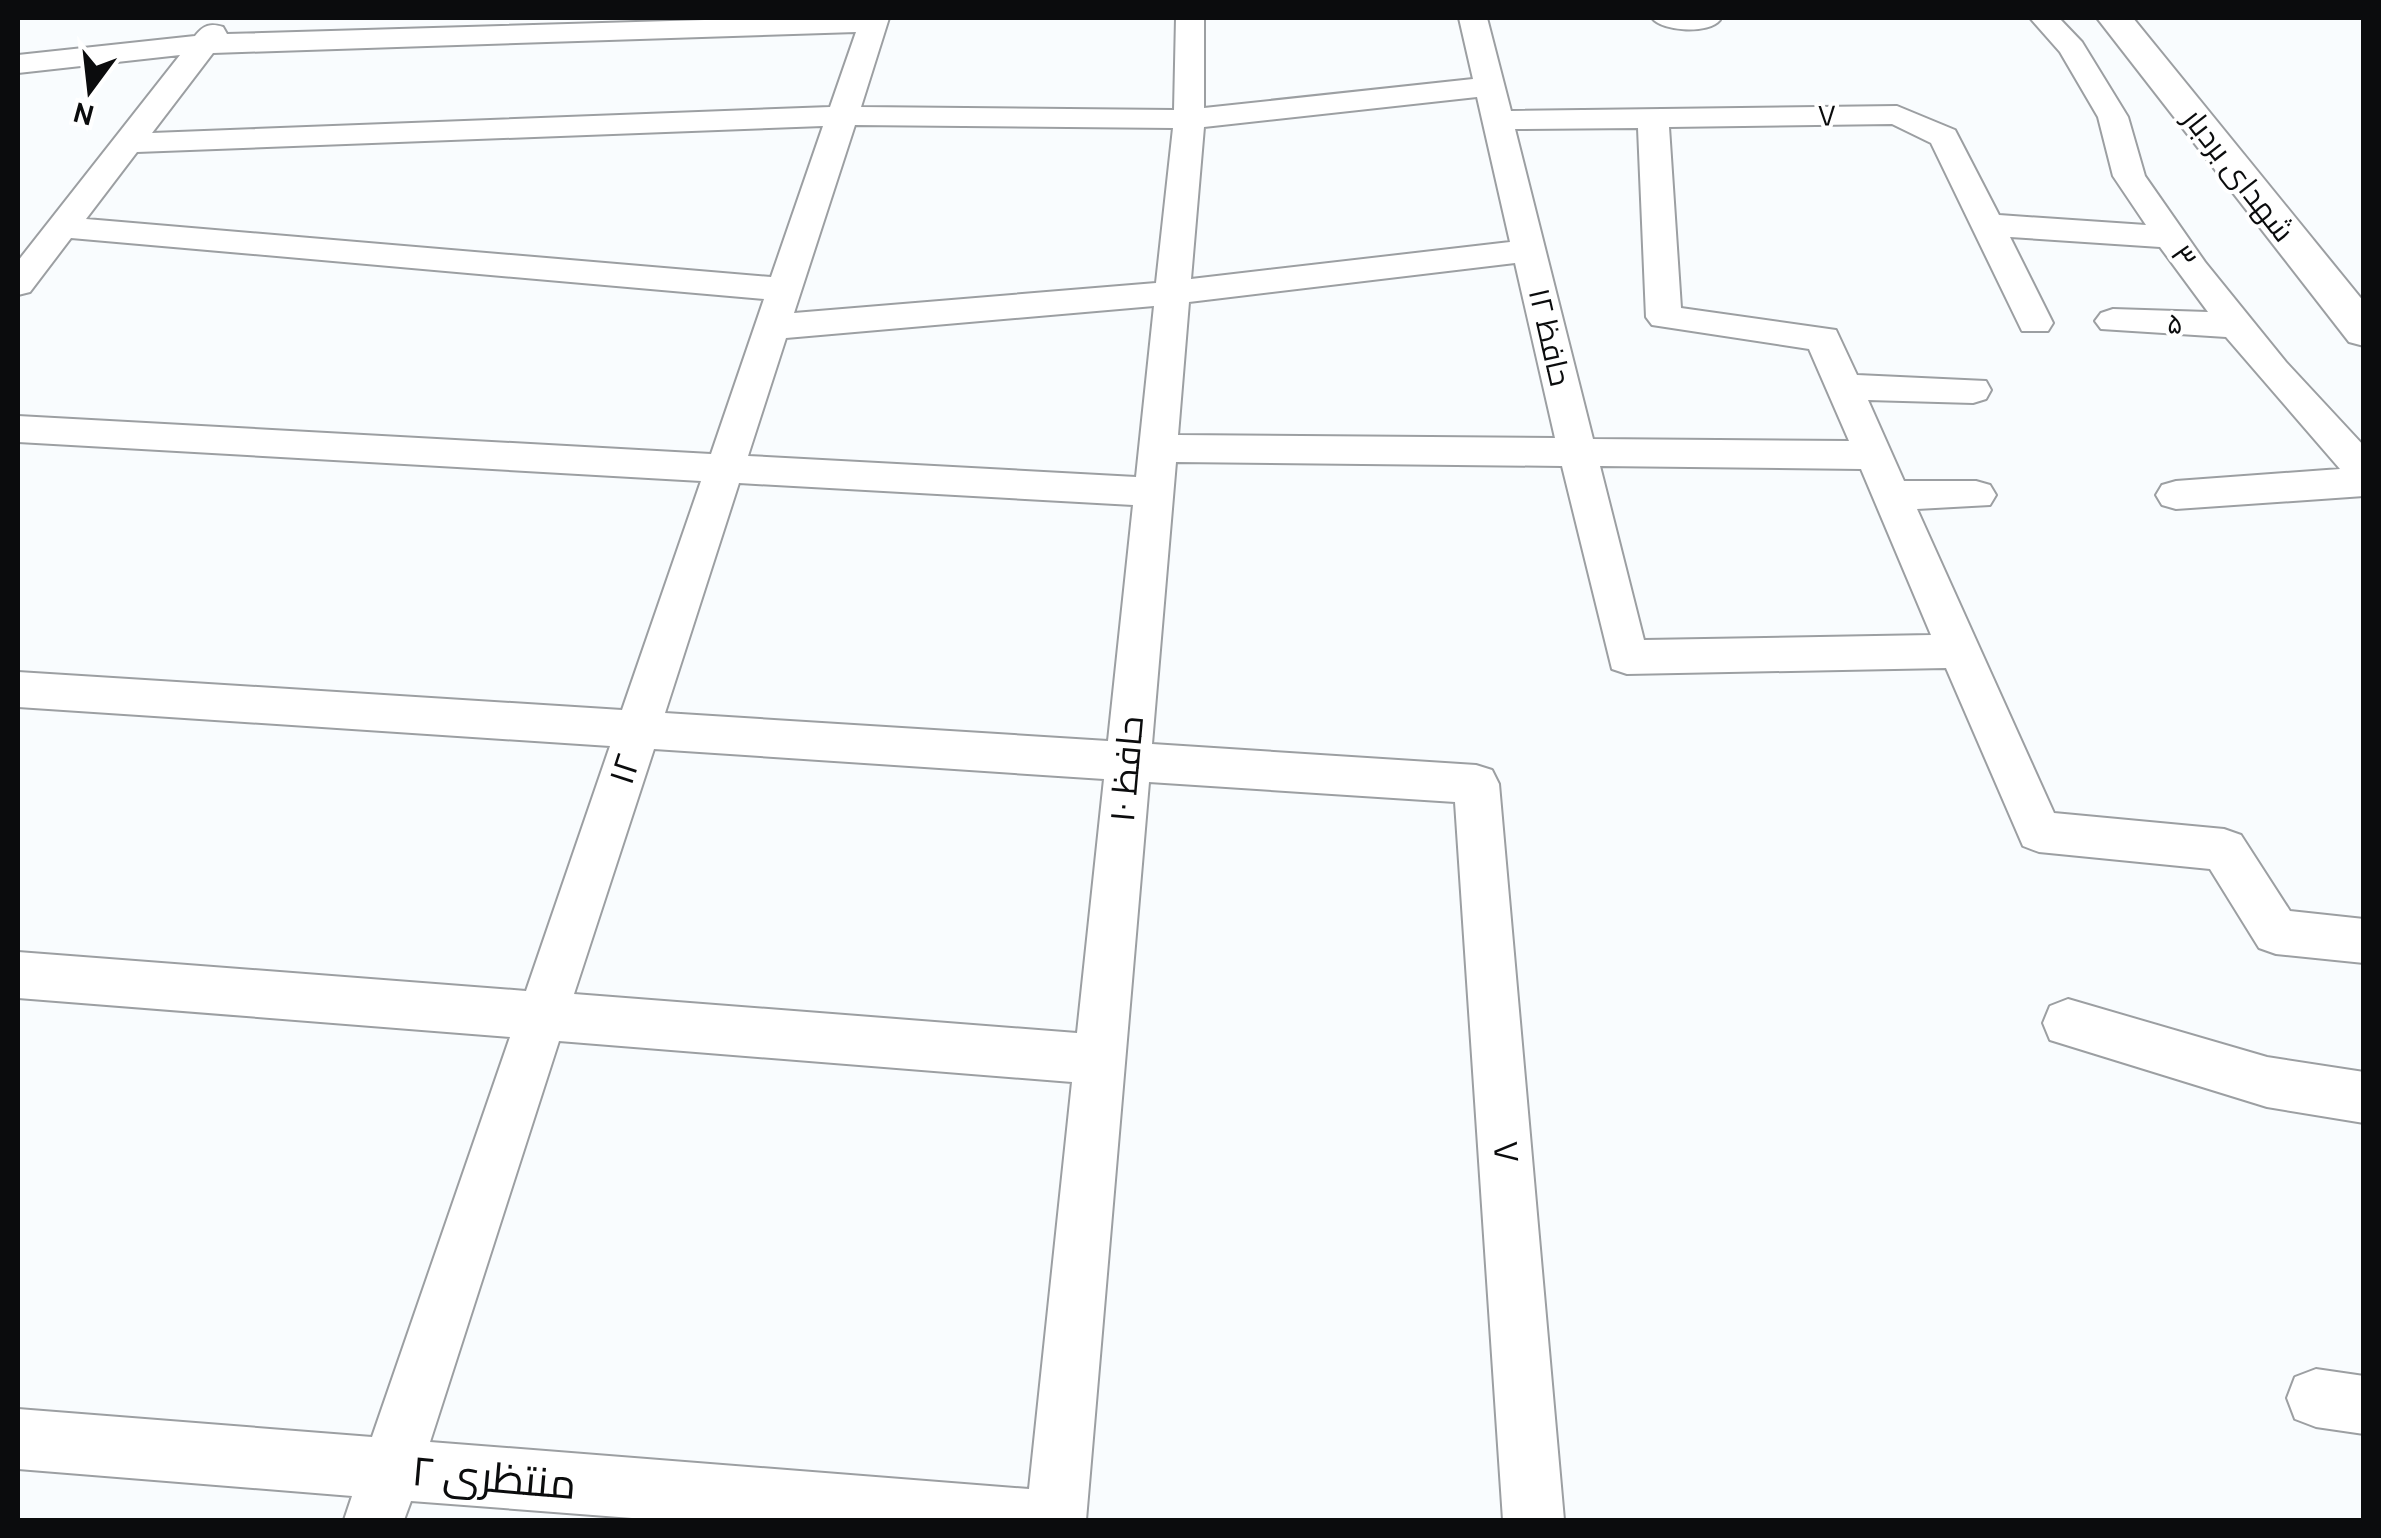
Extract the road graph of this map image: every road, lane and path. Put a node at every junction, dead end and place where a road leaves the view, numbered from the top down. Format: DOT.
graph roads {
  1 [pos="225,18"];
  2 [pos="1190,18"];
  3 [pos="1473,18"];
  4 [pos="1666,18"];
  5 [pos="2044,18"];
  6 [pos="874,20"];
  7 [pos="1706,20"];
  8 [pos="2126,32"];
  9 [pos="204,44"];
  10 [pos="2072,48"];
  11 [pos="18,64"];
  12 [pos="1494,103"];
  13 [pos="843,116"];
  14 [pos="1653,118"];
  15 [pos="1189,119"];
  16 [pos="127,144"];
  17 [pos="1987,225"];
  18 [pos="2170,237"];
  19 [pos="40,243"];
  20 [pos="1529,251"];
  21 [pos="18,284"];
  22 [pos="1170,293"];
  23 [pos="778,309"];
  24 [pos="2113,321"];
  25 [pos="2035,323"];
  26 [pos="2236,325"];
  27 [pos="2364,332"];
  28 [pos="1844,386"];
  29 [pos="1973,390"];
  30 [pos="18,429"];
  31 [pos="1578,454"];
  32 [pos="1873,455"];
  33 [pos="726,465"];
  34 [pos="1153,470"];
  35 [pos="2364,471"];
  36 [pos="2364,482"];
  37 [pos="1891,495"];
  38 [pos="1976,495"];
  39 [pos="2176,495"];
  40 [pos="1960,651"];
  41 [pos="18,690"];
  42 [pos="636,730"];
  43 [pos="1126,761"];
  44 [pos="2364,942"];
  45 [pos="18,975"];
  46 [pos="542,1016"];
  47 [pos="2068,1023"];
  48 [pos="1098,1059"];
  49 [pos="2364,1098"];
  50 [pos="18,1438"];
  51 [pos="382,1495"];
  52 [pos="1030,1520"];
  53 [pos="1056,1520"];
  54 [pos="1534,1520"];
  1 -- 9 [label="street"];
  2 -- 15 [label="street, حافظ ۱۰"];
  3 -- 12 [label="street, حافظ ۱۲"];
  4 -- 7 [label="street"];
  5 -- 10 [label="street, ۳"];
  6 -- 9 [label="street"];
  6 -- 13 [label="street, ۱۲"];
  8 -- 10 [label="street"];
  8 -- 27 [label="street, شهدای بردبار"];
  9 -- 11 [label="street"];
  9 -- 16 [label="street"];
  10 -- 18 [label="street, ۳"];
  12 -- 14 [label="street, ۷"];
  12 -- 15 [label="street, ۷"];
  12 -- 20 [label="street, حافظ ۱۲"];
  13 -- 15 [label="street, ۷"];
  13 -- 16 [label="street, ۷"];
  13 -- 23 [label="street, ۱۲"];
  14 -- 17 [label="street, ۷"];
  14 -- 28 [label="street"];
  15 -- 22 [label="street, حافظ ۱۰"];
  16 -- 19 [label="street"];
  17 -- 18 [label="street"];
  17 -- 25 [label="street, ۷"];
  18 -- 26 [label="street, ۳"];
  19 -- 21 [label="street"];
  19 -- 23 [label="street"];
  20 -- 22 [label="street"];
  20 -- 31 [label="street, حافظ ۱۲"];
  22 -- 23 [label="street"];
  22 -- 34 [label="street, حافظ ۱۰"];
  23 -- 33 [label="street, ۱۲"];
  24 -- 26 [label="street, ۵"];
  26 -- 35 [label="street, ۳"];
  28 -- 29 [label="street"];
  28 -- 32 [label="street"];
  30 -- 33 [label="street"];
  31 -- 32 [label="street"];
  31 -- 34 [label="street"];
  31 -- 40 [label="street, حافظ ۱۲"];
  32 -- 37 [label="street"];
  33 -- 34 [label="street"];
  33 -- 42 [label="street, ۱۲"];
  34 -- 43 [label="street, حافظ ۱۰"];
  36 -- 39 [label="street"];
  37 -- 38 [label="street"];
  37 -- 40 [label="street"];
  40 -- 44 [label="street"];
  41 -- 42 [label="street"];
  42 -- 43 [label="street"];
  42 -- 46 [label="street, ۱۲"];
  43 -- 48 [label="street, حافظ ۱۰"];
  43 -- 54 [label="street, ۸"];
  45 -- 46 [label="street"];
  46 -- 48 [label="street"];
  46 -- 51 [label="street, ۱۲"];
  47 -- 49 [label="street"];
  48 -- 53 [label="street, حافظ ۱۰"];
  50 -- 51 [label="street, منتظری ۲"];
  51 -- 52 [label="street, منتظری ۲"];
}
